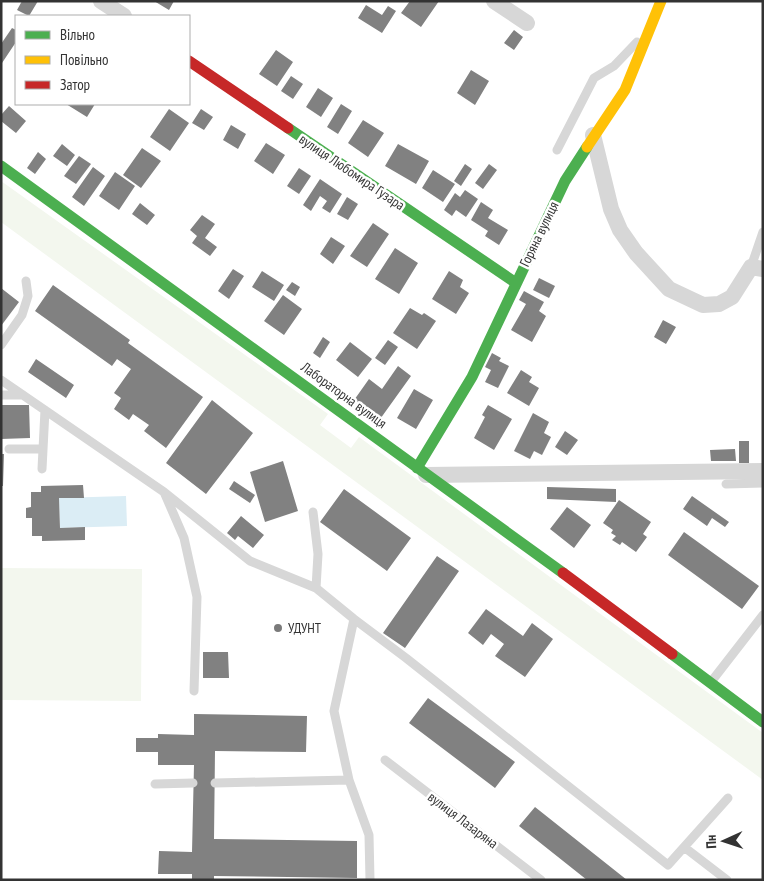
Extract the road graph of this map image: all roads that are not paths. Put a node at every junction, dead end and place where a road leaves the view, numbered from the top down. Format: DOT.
graph roads {
  1 [pos="102,1"];
  2 [pos="494,1"];
  3 [pos="661,1"];
  4 [pos="123,15"];
  5 [pos="527,23"];
  6 [pos="650,28"];
  7 [pos="190,61"];
  8 [pos="593,135"];
  9 [pos="556,150"];
  10 [pos="1,166"];
  11 [pos="763,232"];
  12 [pos="757,268"];
  13 [pos="26,281"];
  14 [pos="516,283"];
  15 [pos="1,345"];
  16 [pos="1,380"];
  17 [pos="1,395"];
  18 [pos="23,395"];
  19 [pos="45,410"];
  20 [pos="9,448"];
  21 [pos="43,449"];
  22 [pos="42,469"];
  23 [pos="421,471"];
  24 [pos="763,471"];
  25 [pos="763,482"];
  26 [pos="726,484"];
  27 [pos="164,492"];
  28 [pos="312,512"];
  29 [pos="316,588"];
  30 [pos="763,615"];
  31 [pos="354,619"];
  32 [pos="710,683"];
  33 [pos="194,691"];
  34 [pos="763,722"];
  35 [pos="386,760"];
  36 [pos="349,780"];
  37 [pos="193,783"];
  38 [pos="215,783"];
  39 [pos="155,784"];
  40 [pos="728,798"];
  41 [pos="684,847"];
  42 [pos="370,880"];
  43 [pos="541,880"];
  44 [pos="727,880"];
  1 -- 4 [label="street"];
  2 -- 5 [label="street"];
  3 -- 6 [label="main road, Горяна вулиця"];
  6 -- 8 [label="main road, Горяна вулиця"];
  6 -- 9 [label="lane"];
  7 -- 14 [label="main road, вулиця Любомира Гузара"];
  8 -- 12 [label="street"];
  8 -- 14 [label="main road, Горяна вулиця"];
  10 -- 23 [label="main road, Лабораторна вулиця"];
  11 -- 12 [label="lane"];
  13 -- 15 [label="lane"];
  14 -- 23 [label="main road, Горяна вулиця"];
  16 -- 18 [label="lane"];
  17 -- 18 [label="lane"];
  18 -- 19 [label="lane"];
  19 -- 21 [label="lane"];
  19 -- 27 [label="lane"];
  20 -- 21 [label="lane"];
  21 -- 22 [label="lane"];
  23 -- 24 [label="street"];
  23 -- 32 [label="main road, Лабораторна вулиця"];
  25 -- 26 [label="lane"];
  27 -- 29 [label="lane"];
  27 -- 33 [label="lane"];
  28 -- 29 [label="lane"];
  29 -- 31 [label="lane"];
  30 -- 32 [label="lane"];
  31 -- 36 [label="lane"];
  31 -- 41 [label="lane"];
  32 -- 34 [label="main road, Лабораторна вулиця"];
  35 -- 43 [label="lane, вулиця Лазаряна"];
  36 -- 38 [label="lane"];
  36 -- 42 [label="lane"];
  37 -- 39 [label="lane"];
  40 -- 41 [label="lane"];
  41 -- 44 [label="lane"];
}
